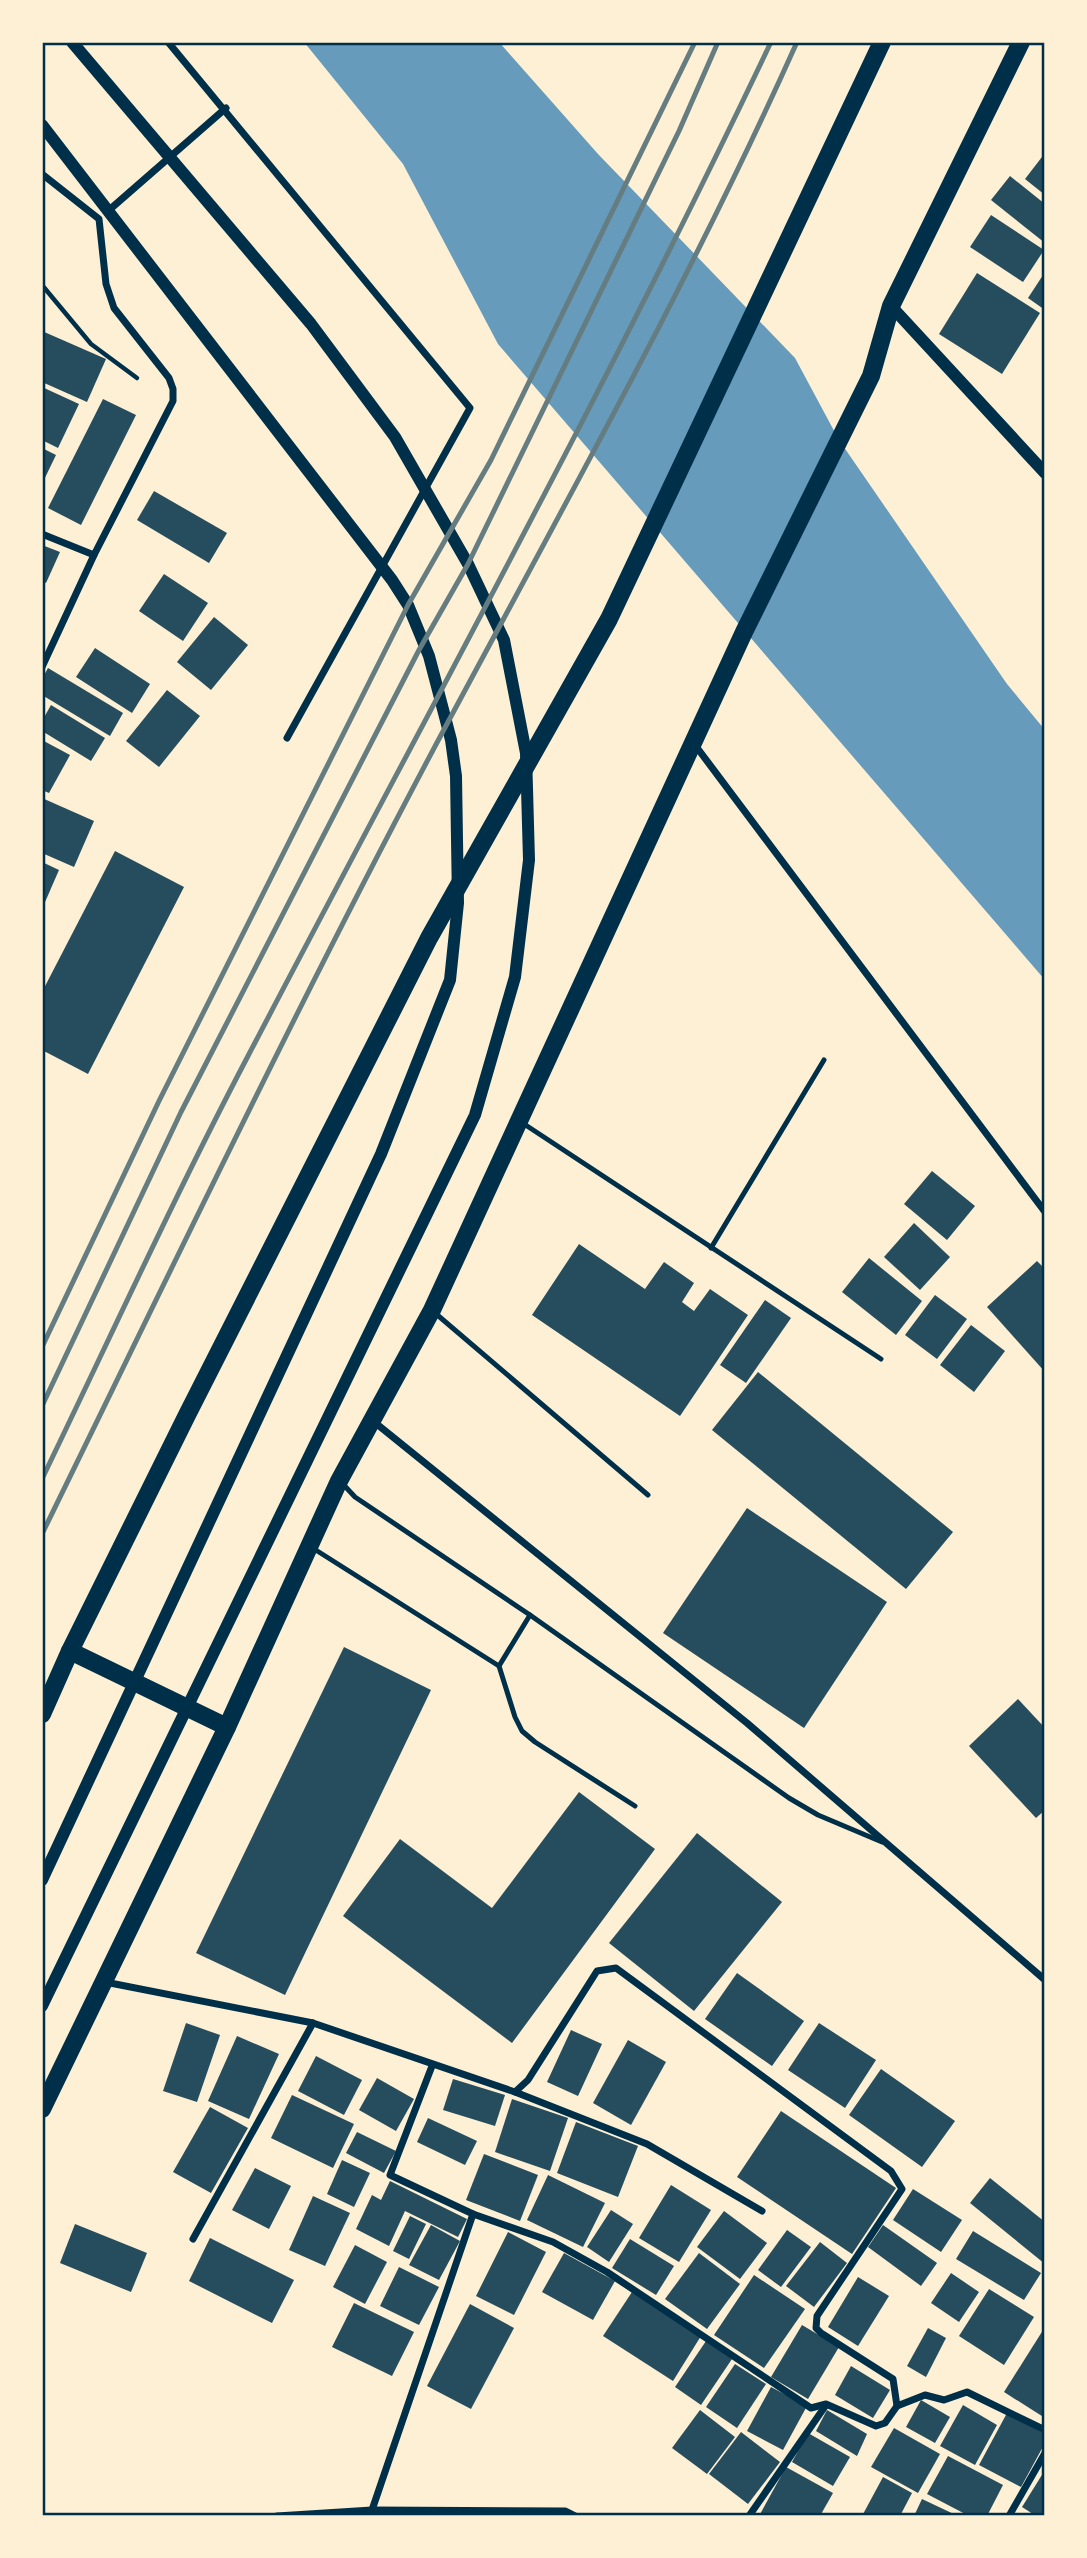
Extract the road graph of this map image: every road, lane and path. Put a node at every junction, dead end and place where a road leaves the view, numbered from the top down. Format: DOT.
graph roads {
  1 [pos="72,42"];
  2 [pos="168,42"];
  3 [pos="882,42"];
  4 [pos="1021,42"];
  5 [pos="226,108"];
  6 [pos="42,125"];
  7 [pos="42,174"];
  8 [pos="99,219"];
  9 [pos="42,285"];
  10 [pos="891,306"];
  11 [pos="173,401"];
  12 [pos="1045,473"];
  13 [pos="42,534"];
  14 [pos="94,555"];
  15 [pos="42,667"];
  16 [pos="287,738"];
  17 [pos="695,745"];
  18 [pos="824,1060"];
  19 [pos="520,1121"];
  20 [pos="1045,1212"];
  21 [pos="711,1248"];
  22 [pos="432,1310"];
  23 [pos="881,1359"];
  24 [pos="371,1419"];
  25 [pos="339,1481"];
  26 [pos="648,1495"];
  27 [pos="312,1547"];
  28 [pos="530,1615"];
  29 [pos="70,1651"];
  30 [pos="499,1666"];
  31 [pos="42,1714"];
  32 [pos="226,1727"];
  33 [pos="635,1806"];
  34 [pos="888,1844"];
  35 [pos="42,1880"];
  36 [pos="1045,1980"];
  37 [pos="105,1982"];
  38 [pos="42,2006"];
  39 [pos="313,2023"];
  40 [pos="432,2066"];
  41 [pos="515,2092"];
  42 [pos="42,2109"];
  43 [pos="762,2211"];
  44 [pos="473,2214"];
  45 [pos="193,2239"];
  46 [pos="826,2404"];
  47 [pos="897,2406"];
  48 [pos="1045,2430"];
  49 [pos="1045,2453"];
  50 [pos="372,2510"];
  51 [pos="564,2513"];
  52 [pos="277,2516"];
  53 [pos="575,2516"];
  54 [pos="749,2516"];
  55 [pos="1009,2516"];
  1 -- 38 [label="street"];
  2 -- 5 [label="street"];
  3 -- 29 [label="main road"];
  4 -- 10 [label="main road"];
  5 -- 8 [label="street"];
  5 -- 16 [label="street"];
  6 -- 35 [label="street"];
  7 -- 8 [label="street"];
  8 -- 11 [label="street"];
  9 -- 11 [label="path"];
  10 -- 12 [label="street"];
  10 -- 17 [label="main road"];
  11 -- 14 [label="street"];
  13 -- 14 [label="street"];
  14 -- 15 [label="street"];
  17 -- 19 [label="main road"];
  17 -- 20 [label="street"];
  18 -- 21 [label="lane"];
  19 -- 21 [label="lane"];
  19 -- 22 [label="main road"];
  21 -- 23 [label="lane"];
  22 -- 24 [label="main road"];
  22 -- 26 [label="lane"];
  24 -- 25 [label="main road"];
  24 -- 34 [label="street"];
  25 -- 27 [label="main road"];
  25 -- 28 [label="lane"];
  27 -- 30 [label="lane"];
  27 -- 32 [label="main road"];
  28 -- 30 [label="lane"];
  28 -- 34 [label="lane"];
  29 -- 31 [label="main road"];
  29 -- 32 [label="main road"];
  30 -- 33 [label="lane"];
  32 -- 37 [label="main road"];
  34 -- 36 [label="street"];
  37 -- 39 [label="street"];
  37 -- 42 [label="main road"];
  39 -- 40 [label="street"];
  39 -- 45 [label="street"];
  40 -- 41 [label="street"];
  40 -- 44 [label="street"];
  41 -- 43 [label="street"];
  41 -- 47 [label="street"];
  44 -- 46 [label="street"];
  44 -- 50 [label="street"];
  46 -- 47 [label="street"];
  46 -- 54 [label="street"];
  47 -- 48 [label="street"];
  49 -- 55 [label="street"];
  50 -- 51 [label="street"];
  50 -- 52 [label="street"];
  51 -- 53 [label="street"];
}
